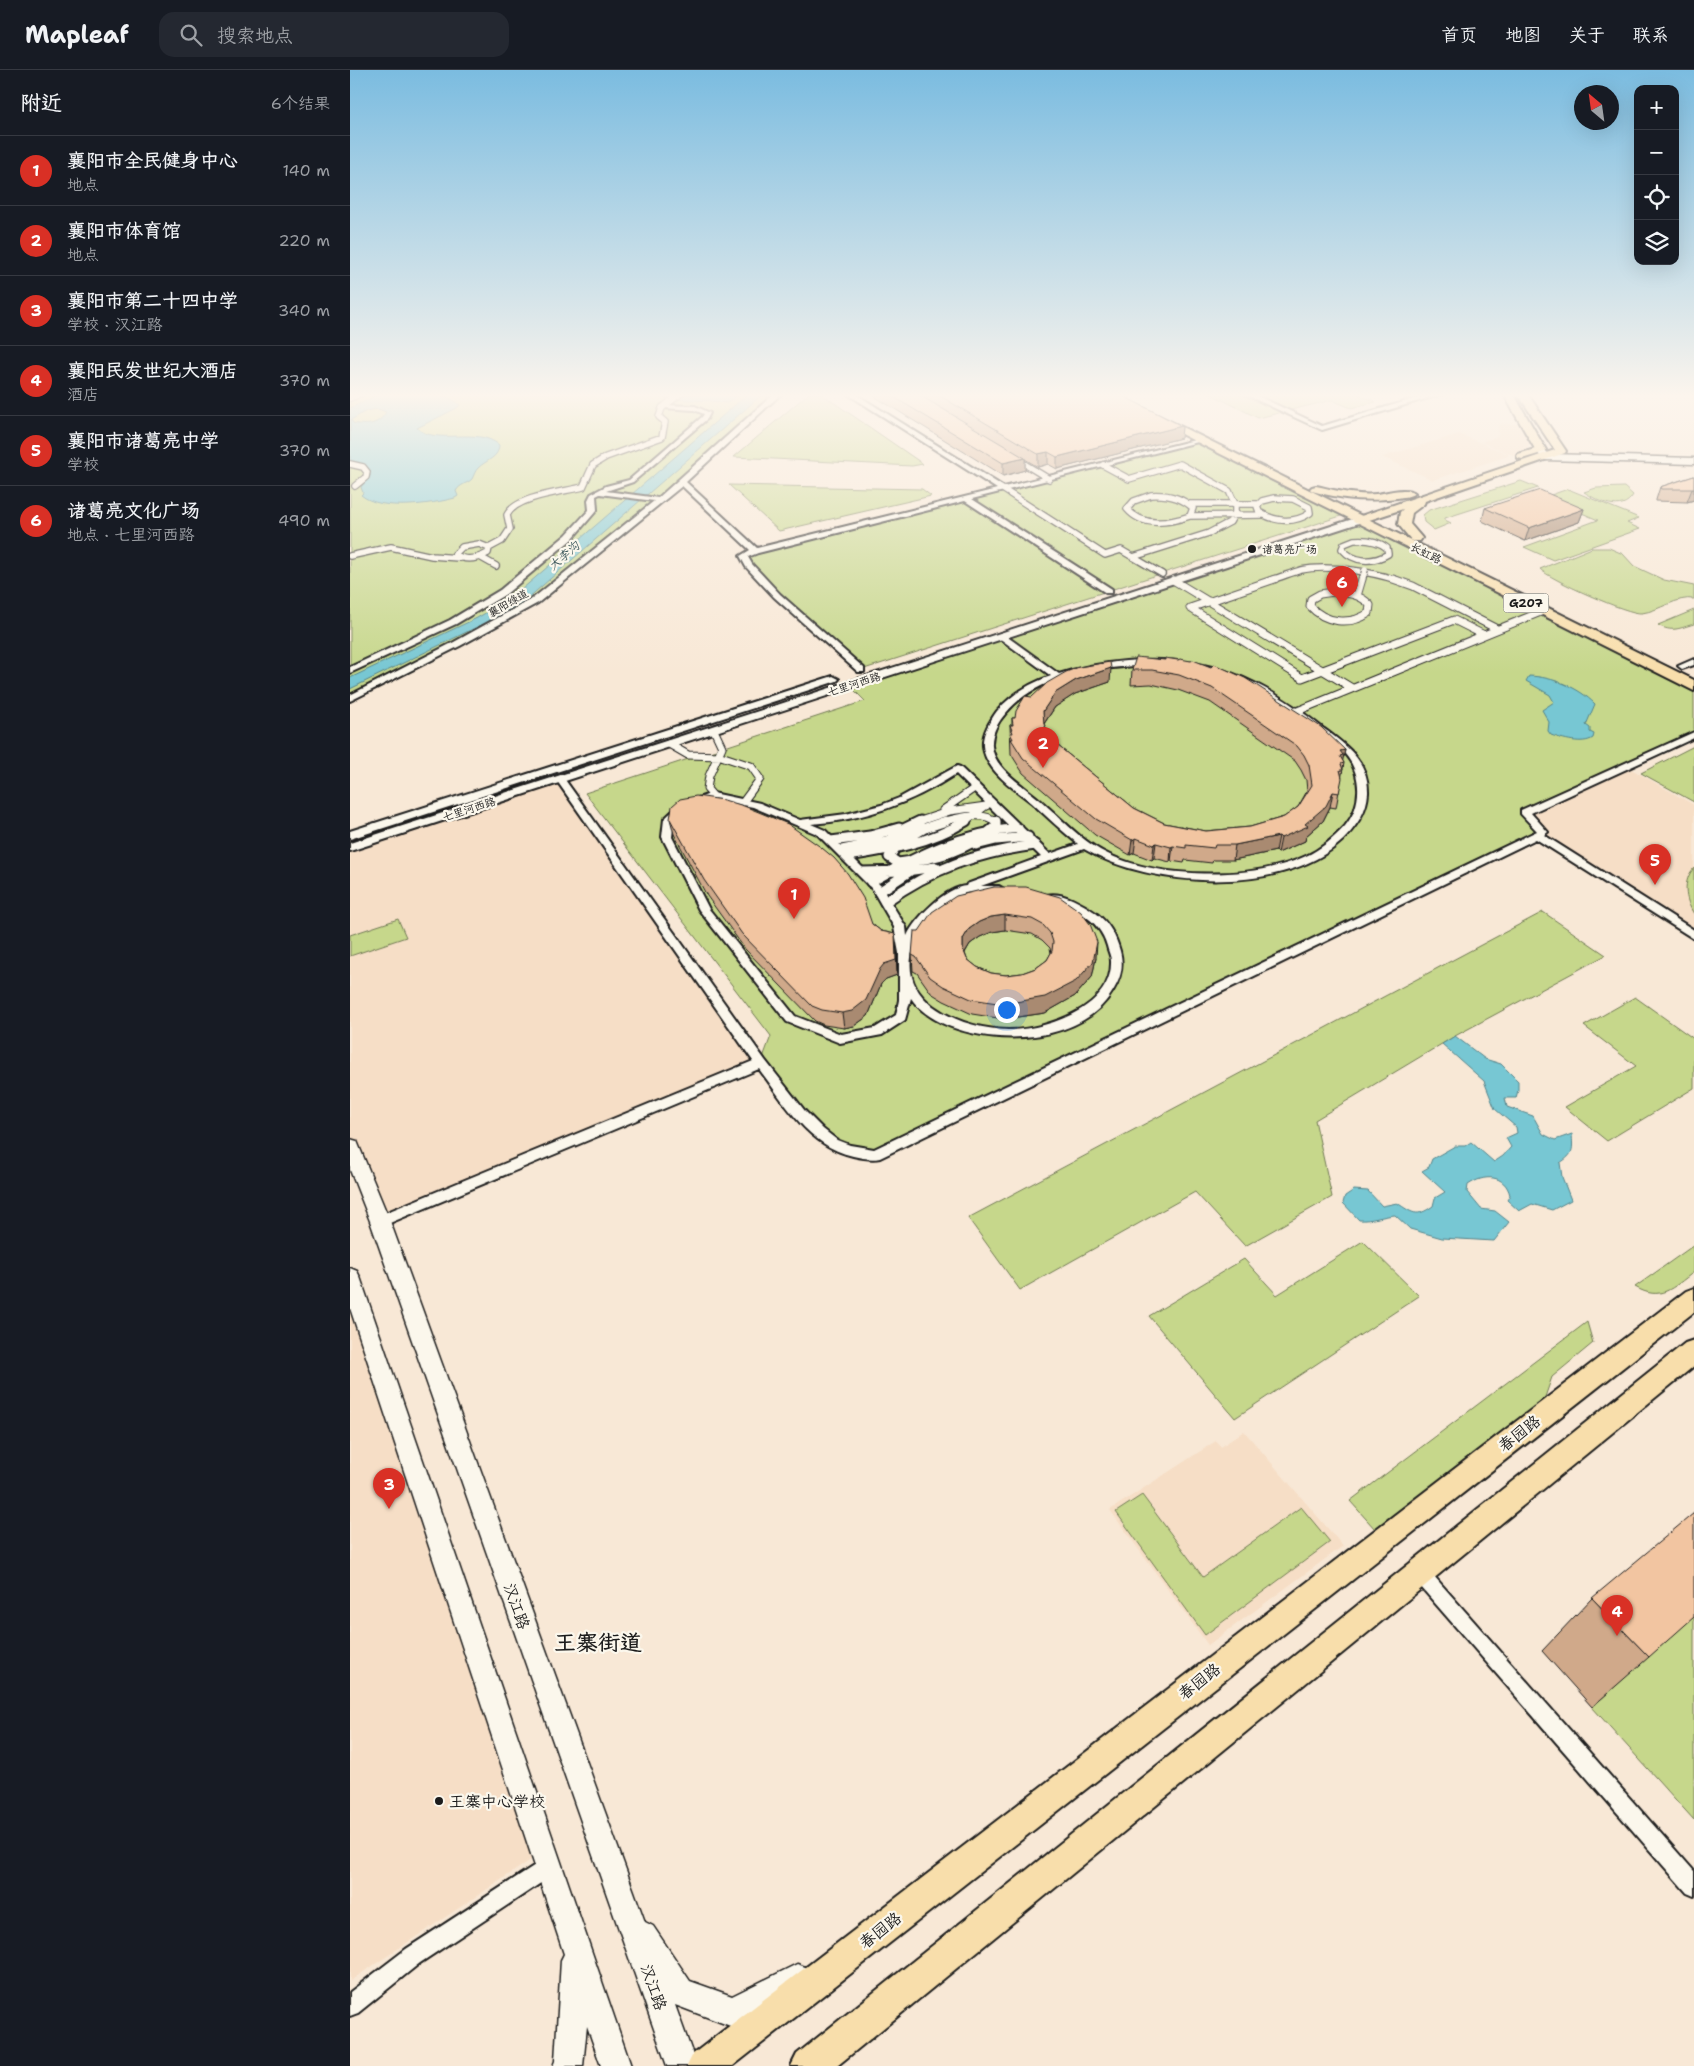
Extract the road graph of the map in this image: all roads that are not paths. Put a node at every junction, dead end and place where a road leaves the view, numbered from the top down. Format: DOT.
graph roads {
  1 [pos="584,486"];
  2 [pos="616,486"];
  3 [pos="676,486"];
  4 [pos="686,486"];
  5 [pos="998,486"];
  6 [pos="1020,486"];
  7 [pos="1221,486"];
  8 [pos="1297,486"];
  9 [pos="1310,486"];
  10 [pos="1430,486"];
  11 [pos="1463,486"];
  12 [pos="1316,489"];
  13 [pos="1004,490"];
  14 [pos="598,492"];
  15 [pos="1409,493"];
  16 [pos="658,499"];
  17 [pos="967,499"];
  18 [pos="1424,500"];
  19 [pos="1190,504"];
  20 [pos="1235,504"];
  21 [pos="1259,504"];
  22 [pos="1234,515"];
  23 [pos="1263,515"];
  24 [pos="1359,515"];
  25 [pos="1190,516"];
  26 [pos="1416,538"];
  27 [pos="489,548"];
  28 [pos="755,551"];
  29 [pos="350,556"];
  30 [pos="480,557"];
  31 [pos="1133,557"];
  32 [pos="1352,557"];
  33 [pos="459,558"];
  34 [pos="1368,560"];
  35 [pos="496,566"];
  36 [pos="1162,574"];
  37 [pos="1174,580"];
  38 [pos="1109,590"];
  39 [pos="1334,592"];
  40 [pos="1357,596"];
  41 [pos="1208,602"];
  42 [pos="1542,611"];
  43 [pos="1498,629"];
  44 [pos="1484,635"];
  45 [pos="1002,636"];
  46 [pos="1690,667"];
  47 [pos="350,670"];
  48 [pos="861,670"];
  49 [pos="1322,670"];
  50 [pos="1058,678"];
  51 [pos="1694,686"];
  52 [pos="1352,688"];
  53 [pos="350,698"];
  54 [pos="1294,712"];
  55 [pos="714,730"];
  56 [pos="1694,735"];
  57 [pos="669,744"];
  58 [pos="721,756"];
  59 [pos="560,779"];
  60 [pos="713,796"];
  61 [pos="986,799"];
  62 [pos="743,802"];
  63 [pos="960,810"];
  64 [pos="976,815"];
  65 [pos="798,822"];
  66 [pos="922,824"];
  67 [pos="936,824"];
  68 [pos="909,825"];
  69 [pos="1013,827"];
  70 [pos="991,832"];
  71 [pos="350,834"];
  72 [pos="370,835"];
  73 [pos="1537,835"];
  74 [pos="996,840"];
  75 [pos="831,841"];
  76 [pos="1031,841"];
  77 [pos="884,842"];
  78 [pos="1085,844"];
  79 [pos="350,849"];
  80 [pos="892,849"];
  81 [pos="954,852"];
  82 [pos="845,853"];
  83 [pos="871,853"];
  84 [pos="940,857"];
  85 [pos="1048,858"];
  86 [pos="963,859"];
  87 [pos="906,862"];
  88 [pos="950,864"];
  89 [pos="860,869"];
  90 [pos="912,870"];
  91 [pos="889,872"];
  92 [pos="871,882"];
  93 [pos="962,890"];
  94 [pos="1011,890"];
  95 [pos="879,892"];
  96 [pos="1036,894"];
  97 [pos="885,902"];
  98 [pos="1694,935"];
  99 [pos="905,953"];
  100 [pos="905,976"];
  101 [pos="762,1063"];
  102 [pos="350,1146"];
  103 [pos="380,1221"];
  104 [pos="350,1277"];
  105 [pos="1694,1298"];
  106 [pos="1694,1351"];
  107 [pos="1420,1572"];
  108 [pos="549,1866"];
  109 [pos="1694,1886"];
  110 [pos="626,1910"];
  111 [pos="855,1949"];
  112 [pos="577,1950"];
  113 [pos="350,2005"];
  114 [pos="870,2017"];
  115 [pos="568,2066"];
  116 [pos="616,2066"];
  117 [pos="682,2066"];
  118 [pos="706,2066"];
  119 [pos="809,2066"];
  120 [pos="832,2066"];
  1 -- 27 [label="street"];
  2 -- 14 [label="street"];
  3 -- 16 [label="street, 襄阳绿道"];
  4 -- 28 [label="street"];
  5 -- 13 [label="street"];
  6 -- 13 [label="street"];
  7 -- 20 [label="street"];
  8 -- 24 [label="highway, 长虹路 / G207"];
  9 -- 12 [label="highway, 长虹路 / G207"];
  10 -- 15 [label="main road"];
  11 -- 18 [label="main road"];
  12 -- 15 [label="main road"];
  12 -- 24 [label="highway, 长虹路 / G207"];
  13 -- 17 [label="street"];
  13 -- 31 [label="street"];
  14 -- 16 [label="street"];
  14 -- 47 [label="street, 襄阳绿道"];
  15 -- 24 [label="main road"];
  16 -- 53 [label="street, 襄阳绿道"];
  17 -- 28 [label="street"];
  17 -- 38 [label="street"];
  18 -- 24 [label="main road"];
  18 -- 26 [label="main road"];
  19 -- 20 [label="street"];
  19 -- 25 [label="street"];
  19 -- 25 [label="street"];
  20 -- 21 [label="street"];
  20 -- 22 [label="street"];
  21 -- 23 [label="street"];
  21 -- 23 [label="street"];
  22 -- 23 [label="street"];
  22 -- 25 [label="street"];
  22 -- 31 [label="street"];
  24 -- 26 [label="highway, 长虹路 / G207"];
  24 -- 36 [label="street, 七里河西路"];
  24 -- 37 [label="street, 七里河西路"];
  24 -- 42 [label="highway, 长虹路 / G207"];
  26 -- 46 [label="highway, 长虹路 / G207"];
  27 -- 30 [label="street"];
  27 -- 33 [label="street"];
  28 -- 48 [label="street"];
  29 -- 33 [label="street"];
  30 -- 33 [label="street"];
  30 -- 35 [label="street"];
  31 -- 36 [label="street"];
  32 -- 34 [label="street"];
  32 -- 34 [label="street"];
  32 -- 39 [label="street"];
  34 -- 40 [label="street"];
  36 -- 38 [label="street, 七里河西路"];
  37 -- 41 [label="street"];
  37 -- 45 [label="street, 七里河西路"];
  38 -- 48 [label="street, 七里河西路"];
  39 -- 40 [label="street"];
  39 -- 40 [label="street"];
  41 -- 43 [label="street"];
  41 -- 49 [label="street"];
  41 -- 49 [label="street"];
  42 -- 43 [label="street"];
  42 -- 51 [label="highway, 长虹路 / G207"];
  43 -- 44 [label="street"];
  44 -- 49 [label="street"];
  44 -- 52 [label="street"];
  45 -- 50 [label="street"];
  45 -- 55 [label="street, 七里河西路"];
  48 -- 72 [label="street, 七里河西路"];
  49 -- 52 [label="street"];
  50 -- 54 [label="street"];
  50 -- 78 [label="street"];
  52 -- 54 [label="street"];
  54 -- 78 [label="street"];
  55 -- 57 [label="street, 七里河西路"];
  55 -- 58 [label="street"];
  56 -- 73 [label="street"];
  57 -- 58 [label="street"];
  57 -- 59 [label="street, 七里河西路"];
  58 -- 60 [label="street"];
  58 -- 62 [label="street"];
  59 -- 72 [label="street, 七里河西路"];
  59 -- 101 [label="street"];
  60 -- 62 [label="street"];
  60 -- 100 [label="street"];
  61 -- 63 [label="street"];
  61 -- 64 [label="street"];
  61 -- 65 [label="street"];
  61 -- 66 [label="street"];
  61 -- 69 [label="street"];
  62 -- 65 [label="street"];
  63 -- 66 [label="street"];
  63 -- 67 [label="street"];
  64 -- 67 [label="street"];
  64 -- 70 [label="street"];
  64 -- 80 [label="street"];
  65 -- 75 [label="street"];
  66 -- 67 [label="street"];
  66 -- 68 [label="street"];
  66 -- 77 [label="street"];
  66 -- 80 [label="street"];
  68 -- 75 [label="street"];
  68 -- 77 [label="street"];
  69 -- 70 [label="street"];
  69 -- 74 [label="street"];
  69 -- 76 [label="street"];
  70 -- 81 [label="street"];
  70 -- 87 [label="street"];
  71 -- 72 [label="street"];
  72 -- 79 [label="street"];
  73 -- 98 [label="street"];
  73 -- 101 [label="street"];
  74 -- 76 [label="street"];
  74 -- 81 [label="street"];
  74 -- 86 [label="street"];
  75 -- 82 [label="street"];
  76 -- 85 [label="street"];
  76 -- 86 [label="street"];
  77 -- 82 [label="street"];
  77 -- 83 [label="street"];
  78 -- 85 [label="street"];
  80 -- 83 [label="street"];
  80 -- 87 [label="street"];
  81 -- 84 [label="street"];
  82 -- 83 [label="street"];
  82 -- 89 [label="street"];
  83 -- 89 [label="street"];
  84 -- 87 [label="street"];
  84 -- 90 [label="street"];
  85 -- 93 [label="street"];
  86 -- 88 [label="street"];
  87 -- 91 [label="street"];
  88 -- 90 [label="street"];
  88 -- 97 [label="street"];
  89 -- 91 [label="street"];
  89 -- 92 [label="street"];
  90 -- 91 [label="street"];
  90 -- 95 [label="street"];
  91 -- 92 [label="street"];
  92 -- 95 [label="street"];
  93 -- 94 [label="street"];
  93 -- 99 [label="street"];
  95 -- 97 [label="street"];
  96 -- 100 [label="street"];
  97 -- 99 [label="street"];
  99 -- 100 [label="street"];
  101 -- 103 [label="street"];
  102 -- 103 [label="main road, 汉江路"];
  103 -- 110 [label="main road, 汉江路"];
  104 -- 108 [label="main road"];
  105 -- 111 [label="main road, 春园路"];
  106 -- 107 [label="main road"];
  107 -- 109 [label="street"];
  107 -- 114 [label="main road"];
  108 -- 112 [label="main road"];
  108 -- 113 [label="street"];
  110 -- 111 [label="main road"];
  110 -- 117 [label="main road, 汉江路"];
  111 -- 118 [label="main road, 春园路"];
  112 -- 115 [label="main road"];
  112 -- 116 [label="main road"];
  114 -- 119 [label="main road"];
  114 -- 120 [label="main road"];
}
